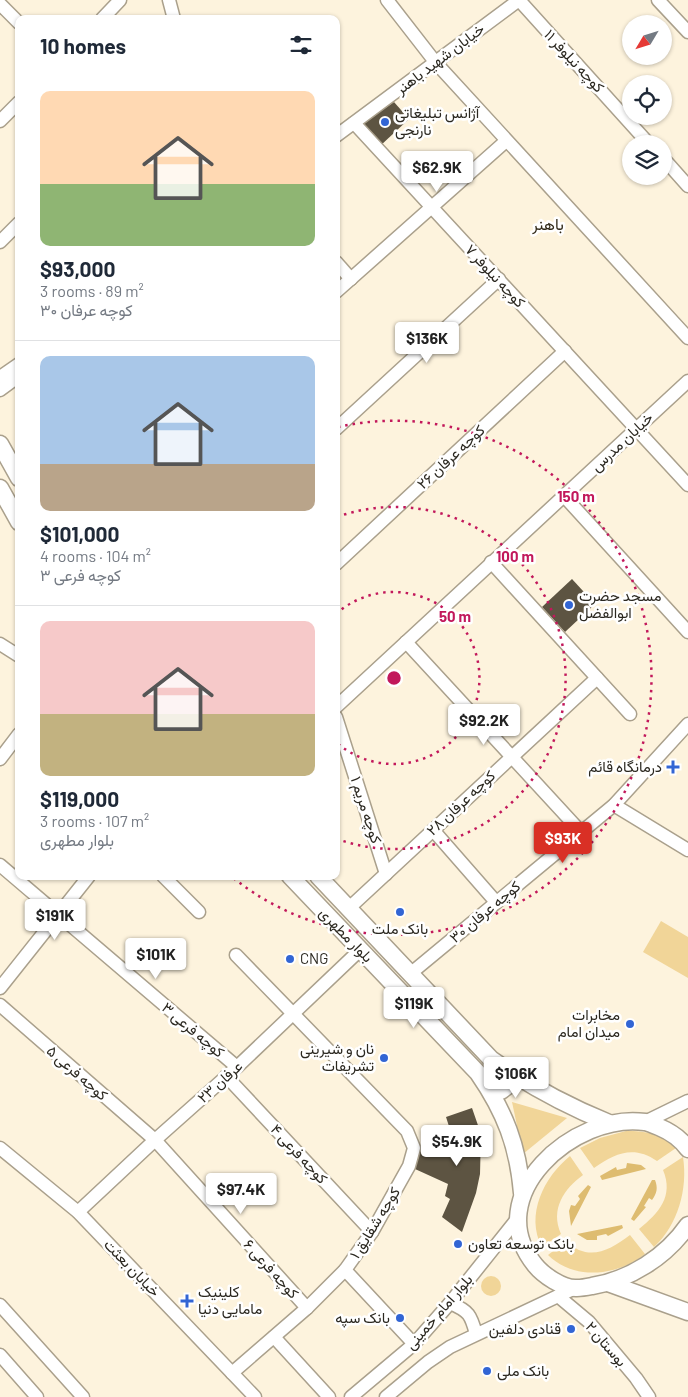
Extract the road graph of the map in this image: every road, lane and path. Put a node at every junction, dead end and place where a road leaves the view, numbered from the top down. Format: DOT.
graph roads {
  1 [pos="120,0"];
  2 [pos="169,0"];
  3 [pos="387,0"];
  4 [pos="519,0"];
  5 [pos="658,0"];
  6 [pos="0,4"];
  7 [pos="106,15"];
  8 [pos="173,15"];
  9 [pos="15,19"];
  10 [pos="688,32"];
  11 [pos="436,63"];
  12 [pos="15,106"];
  13 [pos="0,120"];
  14 [pos="354,123"];
  15 [pos="340,133"];
  16 [pos="641,135"];
  17 [pos="506,141"];
  18 [pos="672,168"];
  19 [pos="688,186"];
  20 [pos="431,206"];
  21 [pos="15,227"];
  22 [pos="0,242"];
  23 [pos="340,267"];
  24 [pos="351,279"];
  25 [pos="499,280"];
  26 [pos="340,289"];
  27 [pos="688,338"];
  28 [pos="565,351"];
  29 [pos="15,367"];
  30 [pos="0,376"];
  31 [pos="15,379"];
  32 [pos="688,381"];
  33 [pos="0,390"];
  34 [pos="340,425"];
  35 [pos="636,429"];
  36 [pos="0,444"];
  37 [pos="15,471"];
  38 [pos="688,485"];
  39 [pos="2,496"];
  40 [pos="564,496"];
  41 [pos="15,516"];
  42 [pos="340,560"];
  43 [pos="491,562"];
  44 [pos="688,632"];
  45 [pos="406,642"];
  46 [pos="0,644"];
  47 [pos="15,653"];
  48 [pos="597,678"];
  49 [pos="340,703"];
  50 [pos="630,714"];
  51 [pos="688,724"];
  52 [pos="340,730"];
  53 [pos="15,742"];
  54 [pos="512,756"];
  55 [pos="0,760"];
  56 [pos="614,805"];
  57 [pos="433,830"];
  58 [pos="581,832"];
  59 [pos="688,850"];
  60 [pos="0,865"];
  61 [pos="386,874"];
  62 [pos="15,878"];
  63 [pos="17,880"];
  64 [pos="86,880"];
  65 [pos="167,880"];
  66 [pos="294,880"];
  67 [pos="322,880"];
  68 [pos="496,902"];
  69 [pos="348,909"];
  70 [pos="198,912"];
  71 [pos="58,915"];
  72 [pos="360,950"];
  73 [pos="236,955"];
  74 [pos="410,974"];
  75 [pos="0,988"];
  76 [pos="0,1005"];
  77 [pos="293,1013"];
  78 [pos="237,1067"];
  79 [pos="512,1074"];
  80 [pos="226,1076"];
  81 [pos="491,1092"];
  82 [pos="688,1101"];
  83 [pos="645,1122"];
  84 [pos="609,1123"];
  85 [pos="155,1140"];
  86 [pos="688,1150"];
  87 [pos="2,1154"];
  88 [pos="522,1193"];
  89 [pos="78,1212"];
  90 [pos="517,1219"];
  91 [pos="688,1225"];
  92 [pos="372,1232"];
  93 [pos="344,1270"];
  94 [pos="608,1283"];
  95 [pos="575,1288"];
  96 [pos="558,1296"];
  97 [pos="450,1303"];
  98 [pos="0,1305"];
  99 [pos="307,1308"];
  100 [pos="688,1312"];
  101 [pos="476,1334"];
  102 [pos="274,1337"];
  103 [pos="414,1344"];
  104 [pos="0,1355"];
  105 [pos="232,1373"];
  106 [pos="389,1396"];
  107 [pos="37,1397"];
  108 [pos="83,1397"];
  109 [pos="255,1397"];
  110 [pos="329,1397"];
  111 [pos="351,1397"];
  112 [pos="649,1397"];
  1 -- 7 [label="street"];
  2 -- 8 [label="street"];
  3 -- 11 [label="street"];
  4 -- 11 [label="street, خیابان شهید باهنر"];
  4 -- 16 [label="street, کوچه نیلوفر ۱۱"];
  5 -- 10 [label="street"];
  6 -- 9 [label="street"];
  11 -- 14 [label="street, خیابان شهید باهنر"];
  11 -- 17 [label="street"];
  12 -- 13 [label="street"];
  14 -- 15 [label="street, خیابان شهید باهنر"];
  14 -- 20 [label="street, کوچه نیلوفر ۷"];
  17 -- 20 [label="street"];
  17 -- 27 [label="street"];
  18 -- 19 [label="street"];
  20 -- 24 [label="street"];
  20 -- 25 [label="street, کوچه نیلوفر ۷"];
  21 -- 22 [label="street"];
  23 -- 24 [label="street"];
  24 -- 26 [label="street"];
  25 -- 28 [label="street, کوچه نیلوفر ۷"];
  25 -- 34 [label="street"];
  28 -- 35 [label="street, کوچه نیلوفر ۷"];
  28 -- 42 [label="street, کوچه عرفان ۲۶"];
  29 -- 30 [label="street"];
  31 -- 33 [label="street"];
  32 -- 35 [label="street, خیابان مدرس"];
  35 -- 38 [label="street, کوچه نیلوفر ۷"];
  35 -- 40 [label="street, خیابان مدرس"];
  36 -- 37 [label="main road"];
  39 -- 41 [label="main road"];
  40 -- 43 [label="street, خیابان مدرس"];
  40 -- 44 [label="street"];
  43 -- 45 [label="street, خیابان مدرس"];
  43 -- 48 [label="street"];
  45 -- 49 [label="street, خیابان مدرس"];
  45 -- 54 [label="street"];
  46 -- 47 [label="street"];
  48 -- 50 [label="street"];
  48 -- 54 [label="street, کوچه عرفان ۲۸"];
  51 -- 56 [label="street, کوچه عرفان ۳۰"];
  52 -- 61 [label="street, کوچه مریم ۱"];
  53 -- 55 [label="street"];
  54 -- 57 [label="street, کوچه عرفان ۲۸"];
  54 -- 58 [label="street"];
  56 -- 58 [label="street, کوچه عرفان ۳۰"];
  56 -- 59 [label="street"];
  57 -- 61 [label="street, کوچه عرفان ۲۸"];
  57 -- 68 [label="street"];
  58 -- 68 [label="street, کوچه عرفان ۳۰"];
  60 -- 62 [label="street"];
  61 -- 69 [label="street, کوچه عرفان ۲۸"];
  63 -- 71 [label="street"];
  64 -- 71 [label="street"];
  65 -- 70 [label="street"];
  66 -- 72 [label="main road, بلوار مطهری"];
  67 -- 69 [label="main road, بلوار مطهری"];
  68 -- 74 [label="street, کوچه عرفان ۳۰"];
  69 -- 74 [label="main road, بلوار مطهری"];
  71 -- 75 [label="street"];
  71 -- 78 [label="street, کوچه فرعی ۳"];
  72 -- 77 [label="street, عرفان ۲۳"];
  72 -- 81 [label="main road, بلوار مطهری"];
  73 -- 77 [label="street, کوچه شقایق ۱"];
  74 -- 79 [label="main road, بلوار مطهری"];
  76 -- 85 [label="street, کوچه فرعی ۵"];
  77 -- 78 [label="street, عرفان ۲۳"];
  77 -- 92 [label="street, کوچه شقایق ۱"];
  78 -- 80 [label="street, عرفان ۲۳"];
  79 -- 81 [label="main road"];
  79 -- 84 [label="main road, بلوار مطهری"];
  80 -- 85 [label="street, عرفان ۲۳"];
  80 -- 92 [label="street, کوچه فرعی ۴"];
  81 -- 88 [label="main road, بلوار مطهری"];
  82 -- 83 [label="street"];
  83 -- 84 [label="main road"];
  83 -- 86 [label="main road"];
  84 -- 88 [label="main road"];
  85 -- 89 [label="street, عرفان ۲۳"];
  85 -- 99 [label="street, کوچه فرعی ۶"];
  87 -- 89 [label="street, خیابان بعثت"];
  88 -- 90 [label="main road"];
  89 -- 105 [label="street, خیابان بعثت"];
  90 -- 95 [label="main road"];
  90 -- 97 [label="street, بلوار امام خمینی"];
  91 -- 94 [label="main road"];
  92 -- 93 [label="street, کوچه شقایق ۱"];
  93 -- 99 [label="street, کوچه شقایق ۱"];
  93 -- 103 [label="street"];
  94 -- 95 [label="main road"];
  94 -- 100 [label="main road"];
  95 -- 96 [label="street, بلوار امام خمینی"];
  96 -- 101 [label="street, بلوار امام خمینی"];
  96 -- 112 [label="street, بوستان ۲"];
  97 -- 101 [label="street"];
  97 -- 103 [label="street, بلوار امام خمینی"];
  98 -- 108 [label="street"];
  99 -- 102 [label="street, کوچه شقایق ۱"];
  101 -- 106 [label="street, بلوار امام خمینی"];
  102 -- 105 [label="street, کوچه شقایق ۱"];
  102 -- 110 [label="street"];
  103 -- 111 [label="street, بلوار امام خمینی"];
  104 -- 107 [label="street"];
  105 -- 109 [label="street, خیابان بعثت"];
}
